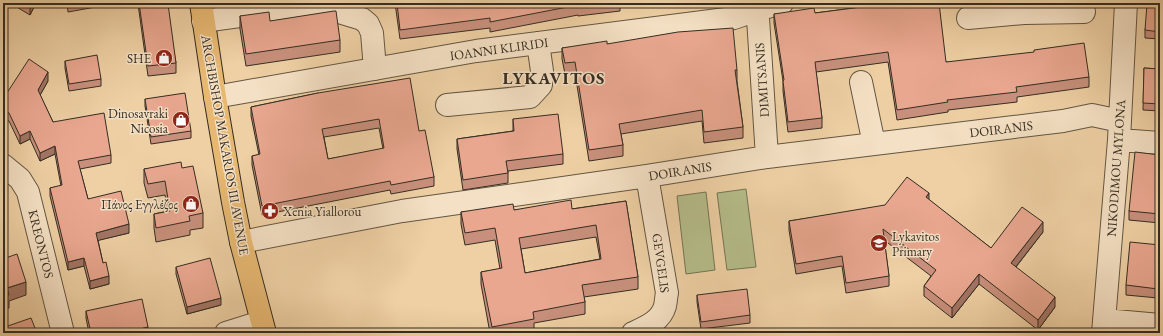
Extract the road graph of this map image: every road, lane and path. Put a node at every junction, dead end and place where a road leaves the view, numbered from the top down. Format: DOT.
graph roads {
  1 [pos="782,3"];
  2 [pos="1126,3"];
  3 [pos="757,6"];
  4 [pos="1023,8"];
  5 [pos="202,12"];
  6 [pos="1084,12"];
  7 [pos="968,18"];
  8 [pos="538,43"];
  9 [pos="375,69"];
  10 [pos="861,82"];
  11 [pos="215,97"];
  12 [pos="447,105"];
  13 [pos="1120,130"];
  14 [pos="1160,143"];
  15 [pos="874,144"];
  16 [pos="767,157"];
  17 [pos="3,165"];
  18 [pos="647,176"];
  19 [pos="241,242"];
  20 [pos="1160,324"];
  21 [pos="1104,326"];
  22 [pos="263,327"];
  23 [pos="63,333"];
  24 [pos="226,333"];
  25 [pos="633,333"];
  1 -- 3 [label="street, IOANNI KLIRIDI"];
  2 -- 13 [label="street, NIKODIMOU MYLONA"];
  3 -- 8 [label="street, IOANNI KLIRIDI"];
  3 -- 16 [label="street, DIMITSANIS"];
  4 -- 6 [label="street"];
  4 -- 7 [label="street"];
  5 -- 9 [label="street"];
  5 -- 11 [label="main road, ARCHBISHOP MAKARIOS III AVENUE"];
  8 -- 9 [label="street, IOANNI KLIRIDI"];
  8 -- 12 [label="street"];
  9 -- 11 [label="street, IOANNI KLIRIDI"];
  10 -- 15 [label="street"];
  11 -- 19 [label="main road, ARCHBISHOP MAKARIOS III AVENUE"];
  13 -- 14 [label="street, DOIRANIS"];
  13 -- 15 [label="street, DOIRANIS"];
  13 -- 21 [label="street, NIKODIMOU MYLONA"];
  15 -- 16 [label="street, DOIRANIS"];
  16 -- 18 [label="street, DOIRANIS"];
  17 -- 23 [label="street, KREONTOS"];
  18 -- 19 [label="street, DOIRANIS"];
  18 -- 25 [label="street, GEVGELIS"];
  19 -- 22 [label="main road, ARCHBISHOP MAKARIOS III AVENUE"];
  20 -- 21 [label="street"];
  22 -- 24 [label="street"];
}
